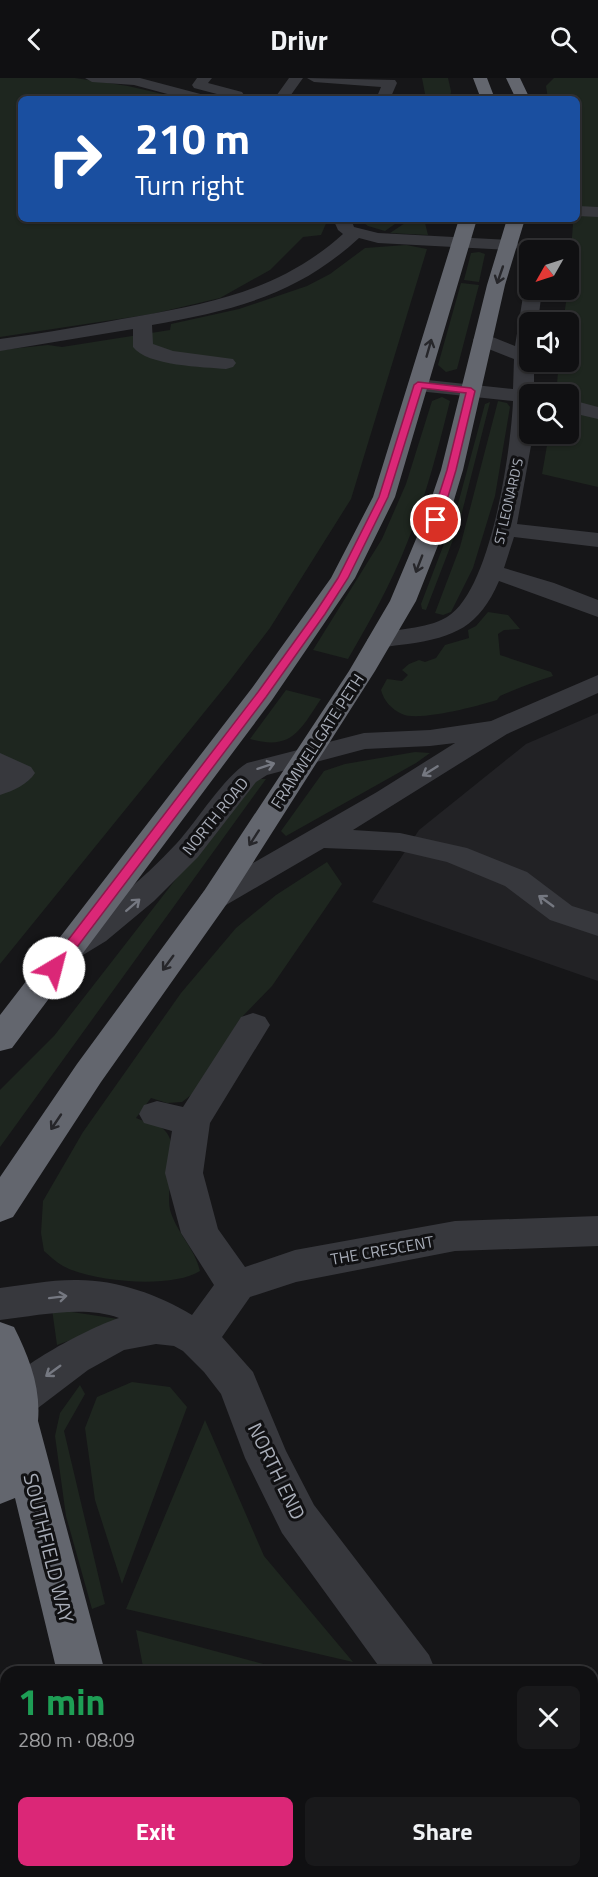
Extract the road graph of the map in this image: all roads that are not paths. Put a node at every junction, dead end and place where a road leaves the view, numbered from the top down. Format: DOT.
graph roads {
  1 [pos="92,78"];
  2 [pos="205,78"];
  3 [pos="296,78"];
  4 [pos="314,78"];
  5 [pos="480,78"];
  6 [pos="513,78"];
  7 [pos="129,80"];
  8 [pos="238,93"];
  9 [pos="192,96"];
  10 [pos="282,96"];
  11 [pos="384,96"];
  12 [pos="487,96"];
  13 [pos="522,96"];
  14 [pos="580,212"];
  15 [pos="598,212"];
  16 [pos="515,222"];
  17 [pos="348,226"];
  18 [pos="464,231"];
  19 [pos="510,245"];
  20 [pos="250,298"];
  21 [pos="271,310"];
  22 [pos="142,321"];
  23 [pos="483,340"];
  24 [pos="0,345"];
  25 [pos="519,354"];
  26 [pos="226,363"];
  27 [pos="418,385"];
  28 [pos="471,391"];
  29 [pos="519,396"];
  30 [pos="579,408"];
  31 [pos="598,413"];
  32 [pos="520,444"];
  33 [pos="503,529"];
  34 [pos="598,540"];
  35 [pos="491,572"];
  36 [pos="598,609"];
  37 [pos="380,640"];
  38 [pos="598,683"];
  39 [pos="497,728"];
  40 [pos="309,754"];
  41 [pos="0,762"];
  42 [pos="0,786"];
  43 [pos="319,838"];
  44 [pos="215,898"];
  45 [pos="598,926"];
  46 [pos="68,950"];
  47 [pos="253,1025"];
  48 [pos="0,1039"];
  49 [pos="157,1114"];
  50 [pos="192,1122"];
  51 [pos="0,1207"];
  52 [pos="598,1232"];
  53 [pos="236,1286"];
  54 [pos="0,1304"];
  55 [pos="190,1335"];
  56 [pos="0,1339"];
  57 [pos="19,1411"];
  58 [pos="0,1485"];
  59 [pos="80,1666"];
  60 [pos="408,1666"];
  1 -- 7 [label="street"];
  2 -- 8 [label="street"];
  3 -- 10 [label="street"];
  4 -- 11 [label="street"];
  5 -- 12 [label="highway"];
  6 -- 13 [label="highway"];
  7 -- 9 [label="street"];
  14 -- 15 [label="street"];
  16 -- 19 [label="highway, FRAMWELLGATE PETH"];
  17 -- 18 [label="street"];
  17 -- 20 [label="street"];
  18 -- 19 [label="street"];
  27 -- 18 [label="highway, one-way"];
  19 -- 23 [label="highway, FRAMWELLGATE PETH, one-way"];
  20 -- 21 [label="street"];
  20 -- 22 [label="street"];
  22 -- 24 [label="street"];
  22 -- 26 [label="street"];
  23 -- 25 [label="street"];
  23 -- 28 [label="highway, FRAMWELLGATE PETH"];
  27 -- 28 [label="street"];
  27 -- 46 [label="highway"];
  28 -- 29 [label="street"];
  28 -- 37 [label="highway, FRAMWELLGATE PETH, one-way"];
  30 -- 31 [label="street"];
  32 -- 33 [label="street, ST LEONARD'S"];
  33 -- 34 [label="street"];
  33 -- 35 [label="street, ST LEONARD'S"];
  35 -- 36 [label="street"];
  35 -- 37 [label="street, ST LEONARD'S"];
  37 -- 40 [label="highway, FRAMWELLGATE PETH"];
  38 -- 39 [label="street, NORTH ROAD"];
  39 -- 40 [label="street, NORTH ROAD"];
  39 -- 43 [label="street, NORTH ROAD, one-way"];
  40 -- 44 [label="highway, FRAMWELLGATE PETH, one-way"];
  46 -- 40 [label="street, NORTH ROAD, one-way"];
  41 -- 42 [label="street"];
  43 -- 44 [label="street, NORTH ROAD"];
  45 -- 43 [label="street, one-way"];
  44 -- 51 [label="highway, FRAMWELLGATE PETH, one-way"];
  46 -- 48 [label="highway"];
  47 -- 50 [label="street"];
  49 -- 50 [label="street"];
  50 -- 53 [label="street"];
  52 -- 53 [label="street, THE CRESCENT"];
  53 -- 55 [label="street"];
  54 -- 55 [label="street, NORTH END, one-way"];
  55 -- 57 [label="street, one-way"];
  55 -- 60 [label="street, NORTH END"];
  56 -- 57 [label="highway, SOUTHFIELD WAY"];
  57 -- 58 [label="highway"];
  57 -- 59 [label="highway, SOUTHFIELD WAY"];
}
